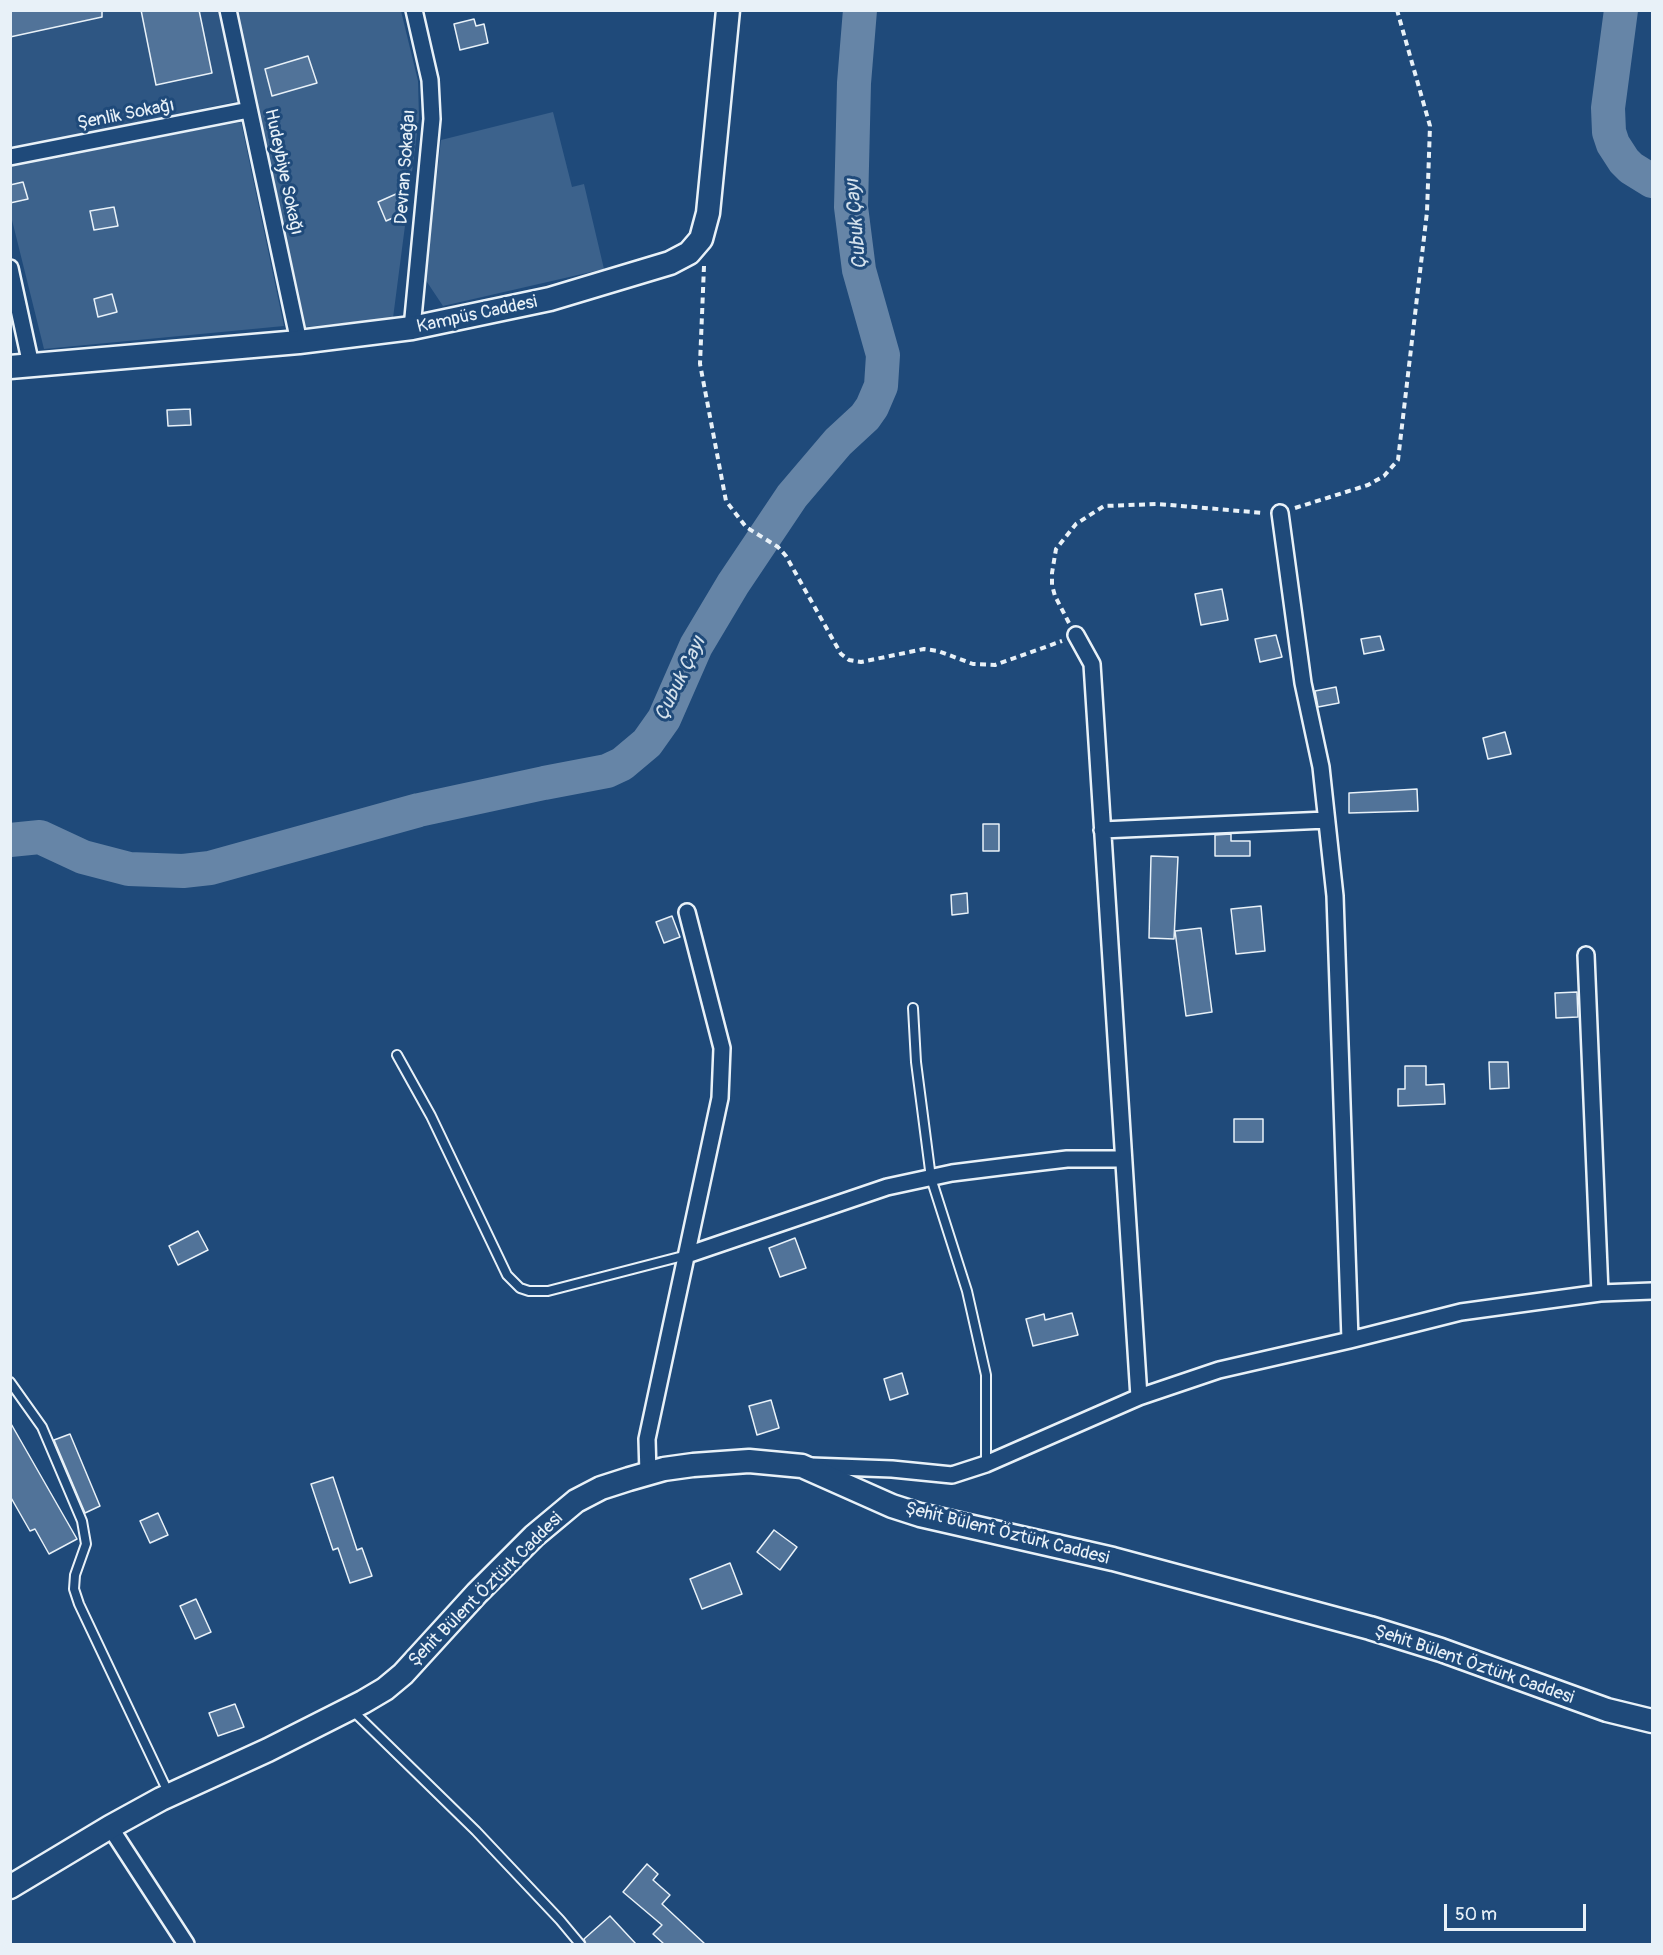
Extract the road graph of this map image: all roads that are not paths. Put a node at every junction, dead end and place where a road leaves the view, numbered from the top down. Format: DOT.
graph roads {
  1 [pos="228,10"];
  2 [pos="414,10"];
  3 [pos="728,10"];
  4 [pos="249,110"];
  5 [pos="10,157"];
  6 [pos="10,268"];
  7 [pos="412,328"];
  8 [pos="299,342"];
  9 [pos="21,366"];
  10 [pos="1280,513"];
  11 [pos="1076,635"];
  12 [pos="1326,820"];
  13 [pos="1102,830"];
  14 [pos="687,912"];
  15 [pos="1586,955"];
  16 [pos="913,1008"];
  17 [pos="398,1055"];
  18 [pos="1123,1159"];
  19 [pos="931,1178"];
  20 [pos="687,1255"];
  21 [pos="1653,1291"];
  22 [pos="1600,1293"];
  23 [pos="1350,1340"];
  24 [pos="10,1382"];
  25 [pos="1139,1397"];
  26 [pos="986,1464"];
  27 [pos="802,1466"];
  28 [pos="648,1474"];
  29 [pos="350,1708"];
  30 [pos="1653,1722"];
  31 [pos="170,1795"];
  32 [pos="110,1827"];
  33 [pos="10,1887"];
  34 [pos="186,1944"];
  35 [pos="580,1944"];
  1 -- 4 [label="street, Hudeybiye Sokağı"];
  2 -- 7 [label="street, Devran Sokağaı"];
  3 -- 7 [label="street, Kampüs Caddesi"];
  4 -- 5 [label="street, Şenlik Sokağı"];
  4 -- 8 [label="street, Hudeybiye Sokağı"];
  6 -- 9 [label="street"];
  7 -- 8 [label="street, Kampüs Caddesi"];
  8 -- 9 [label="street, Kampüs Caddesi"];
  10 -- 12 [label="street"];
  11 -- 13 [label="street"];
  12 -- 13 [label="street"];
  12 -- 23 [label="street"];
  13 -- 18 [label="street"];
  14 -- 20 [label="street"];
  15 -- 22 [label="street"];
  16 -- 19 [label="lane"];
  17 -- 20 [label="lane"];
  18 -- 19 [label="street"];
  18 -- 25 [label="street"];
  19 -- 20 [label="street"];
  19 -- 26 [label="lane"];
  20 -- 28 [label="street"];
  21 -- 22 [label="street"];
  22 -- 23 [label="street"];
  23 -- 25 [label="street"];
  24 -- 31 [label="lane"];
  25 -- 26 [label="street"];
  26 -- 27 [label="street"];
  27 -- 28 [label="street, Şehit Bülent Öztürk Caddesi"];
  27 -- 30 [label="street, Şehit Bülent Öztürk Caddesi"];
  28 -- 29 [label="street, Şehit Bülent Öztürk Caddesi"];
  29 -- 31 [label="street, Şehit Bülent Öztürk Caddesi"];
  29 -- 35 [label="lane"];
  31 -- 32 [label="street, Şehit Bülent Öztürk Caddesi"];
  32 -- 33 [label="street, Şehit Bülent Öztürk Caddesi"];
  32 -- 34 [label="street"];
}
